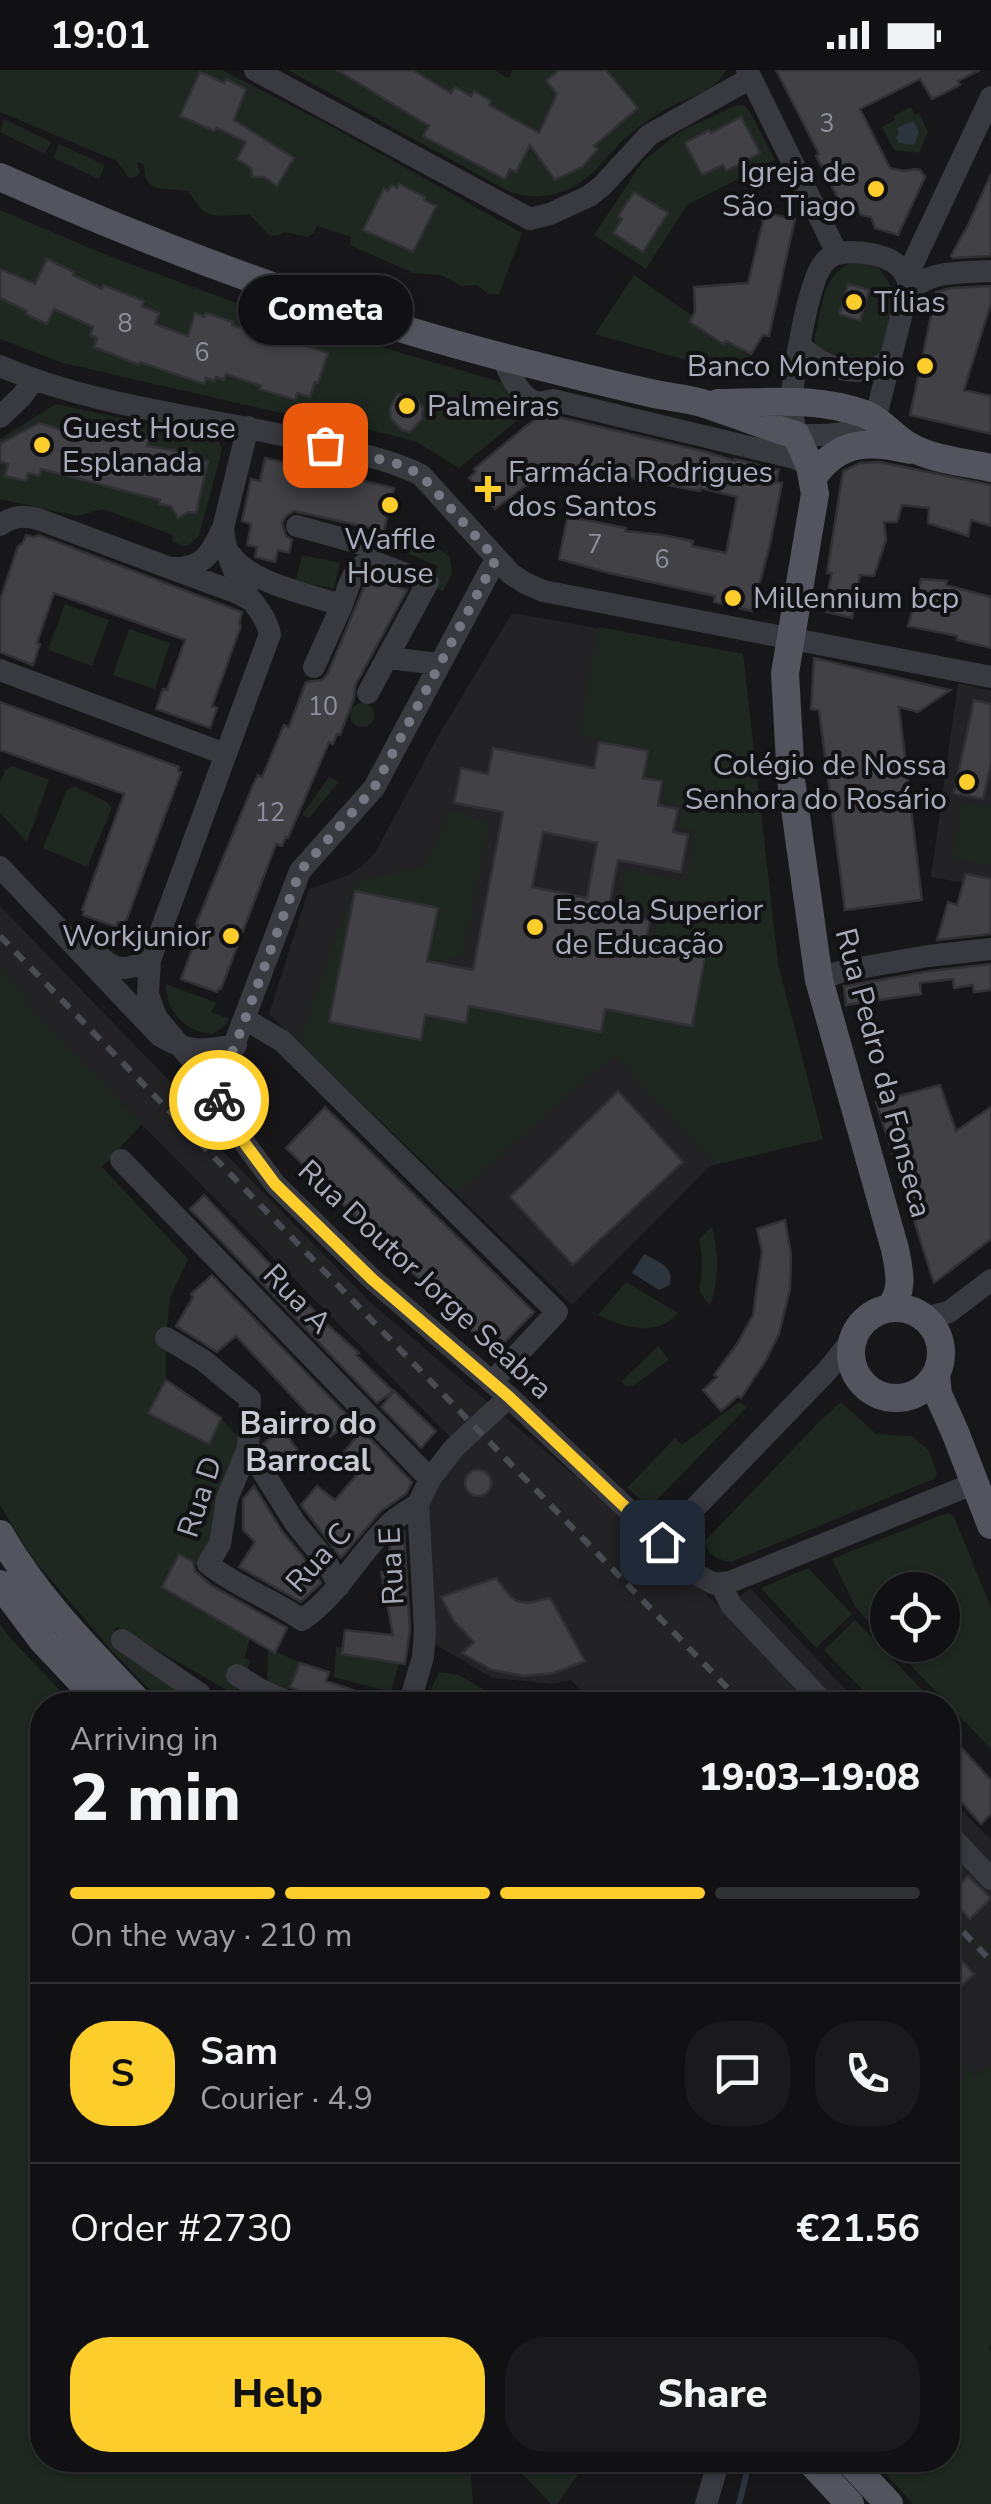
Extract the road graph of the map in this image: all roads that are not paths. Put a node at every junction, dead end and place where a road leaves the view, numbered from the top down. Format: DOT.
graph roads {
  1 [pos="255,70"];
  2 [pos="749,74"];
  3 [pos="991,97"];
  4 [pos="0,177"];
  5 [pos="837,253"];
  6 [pos="991,271"];
  7 [pos="907,285"];
  8 [pos="800,345"];
  9 [pos="503,357"];
  10 [pos="888,360"];
  11 [pos="0,366"];
  12 [pos="34,380"];
  13 [pos="792,400"];
  14 [pos="701,403"];
  15 [pos="0,417"];
  16 [pos="881,417"];
  17 [pos="248,427"];
  18 [pos="796,435"];
  19 [pos="921,452"];
  20 [pos="991,468"];
  21 [pos="812,479"];
  22 [pos="0,525"];
  23 [pos="298,526"];
  24 [pos="224,537"];
  25 [pos="496,559"];
  26 [pos="368,562"];
  27 [pos="170,568"];
  28 [pos="302,593"];
  29 [pos="252,601"];
  30 [pos="342,605"];
  31 [pos="268,626"];
  32 [pos="790,640"];
  33 [pos="388,658"];
  34 [pos="439,664"];
  35 [pos="314,667"];
  36 [pos="0,670"];
  37 [pos="991,677"];
  38 [pos="368,693"];
  39 [pos="226,754"];
  40 [pos="0,866"];
  41 [pos="44,914"];
  42 [pos="991,949"];
  43 [pos="150,960"];
  44 [pos="820,980"];
  45 [pos="245,1020"];
  46 [pos="236,1045"];
  47 [pos="181,1048"];
  48 [pos="215,1094"];
  49 [pos="121,1160"];
  50 [pos="991,1280"];
  51 [pos="889,1308"];
  52 [pos="924,1318"];
  53 [pos="166,1338"];
  54 [pos="852,1340"];
  55 [pos="936,1375"];
  56 [pos="500,1390"];
  57 [pos="900,1398"];
  58 [pos="949,1421"];
  59 [pos="248,1448"];
  60 [pos="430,1479"];
  61 [pos="975,1483"];
  62 [pos="418,1504"];
  63 [pos="991,1525"];
  64 [pos="0,1534"];
  65 [pos="662,1542"];
  66 [pos="208,1564"];
  67 [pos="0,1584"];
  68 [pos="722,1584"];
  69 [pos="339,1586"];
  70 [pos="122,1640"];
  71 [pos="238,1675"];
  72 [pos="91,1692"];
  73 [pos="129,1692"];
  74 [pos="197,1692"];
  75 [pos="266,1692"];
  76 [pos="413,1692"];
  77 [pos="814,1692"];
  78 [pos="960,1846"];
  79 [pos="991,1879"];
  80 [pos="715,2472"];
  81 [pos="820,2472"];
  82 [pos="859,2472"];
  83 [pos="706,2504"];
  84 [pos="850,2504"];
  85 [pos="889,2504"];
  1 -- 2 [label="street"];
  2 -- 5 [label="street"];
  3 -- 7 [label="street"];
  4 -- 9 [label="main road"];
  5 -- 7 [label="street"];
  5 -- 8 [label="street"];
  6 -- 7 [label="street"];
  7 -- 10 [label="street"];
  8 -- 10 [label="street"];
  8 -- 13 [label="street"];
  9 -- 14 [label="main road"];
  9 -- 21 [label="street"];
  10 -- 16 [label="street"];
  11 -- 12 [label="street"];
  12 -- 15 [label="street"];
  12 -- 17 [label="street"];
  13 -- 14 [label="main road"];
  13 -- 16 [label="main road"];
  13 -- 18 [label="street"];
  14 -- 18 [label="main road"];
  16 -- 18 [label="street"];
  16 -- 19 [label="main road"];
  17 -- 24 [label="street"];
  17 -- 25 [label="street"];
  18 -- 21 [label="main road"];
  19 -- 20 [label="main road"];
  19 -- 21 [label="main road"];
  21 -- 32 [label="main road, Rua Pedro da Fonseca"];
  22 -- 27 [label="street"];
  23 -- 26 [label="street"];
  24 -- 27 [label="street"];
  24 -- 28 [label="street"];
  24 -- 29 [label="street"];
  25 -- 32 [label="street"];
  25 -- 34 [label="street"];
  26 -- 30 [label="street"];
  26 -- 33 [label="street"];
  27 -- 29 [label="street"];
  28 -- 30 [label="street"];
  28 -- 31 [label="street"];
  29 -- 31 [label="street"];
  30 -- 35 [label="street"];
  31 -- 39 [label="street"];
  32 -- 37 [label="street"];
  32 -- 44 [label="main road, Rua Pedro da Fonseca"];
  33 -- 34 [label="street"];
  33 -- 38 [label="street"];
  34 -- 45 [label="street"];
  36 -- 39 [label="street"];
  39 -- 43 [label="street"];
  40 -- 41 [label="street"];
  41 -- 43 [label="street"];
  41 -- 47 [label="street"];
  42 -- 44 [label="street"];
  43 -- 47 [label="street"];
  44 -- 51 [label="main road, Rua Pedro da Fonseca"];
  45 -- 46 [label="street"];
  45 -- 56 [label="street, Rua E"];
  46 -- 47 [label="street"];
  46 -- 48 [label="street"];
  47 -- 48 [label="street, Rua Doutor Jorge Seabra"];
  48 -- 56 [label="street, Rua Doutor Jorge Seabra"];
  49 -- 60 [label="street, Rua A"];
  50 -- 52 [label="street"];
  51 -- 52 [label="main road"];
  51 -- 54 [label="main road"];
  52 -- 55 [label="main road"];
  53 -- 59 [label="street"];
  54 -- 57 [label="main road"];
  54 -- 65 [label="street"];
  55 -- 57 [label="main road"];
  55 -- 58 [label="main road"];
  56 -- 60 [label="street, Rua E"];
  56 -- 65 [label="street, Rua Doutor Jorge Seabra"];
  57 -- 58 [label="main road"];
  58 -- 61 [label="main road"];
  59 -- 66 [label="street, Rua D"];
  59 -- 69 [label="street"];
  60 -- 62 [label="street, Rua E"];
  61 -- 63 [label="main road"];
  61 -- 68 [label="street"];
  62 -- 69 [label="street, Rua C"];
  62 -- 76 [label="street, Rua E"];
  64 -- 73 [label="main road"];
  65 -- 68 [label="street, Rua Doutor Jorge Seabra"];
  66 -- 69 [label="street, Rua C"];
  67 -- 72 [label="main road"];
  68 -- 77 [label="street"];
  70 -- 74 [label="street"];
  71 -- 75 [label="street"];
  78 -- 79 [label="street"];
  80 -- 83 [label="street"];
  81 -- 84 [label="main road"];
  82 -- 85 [label="main road"];
}
